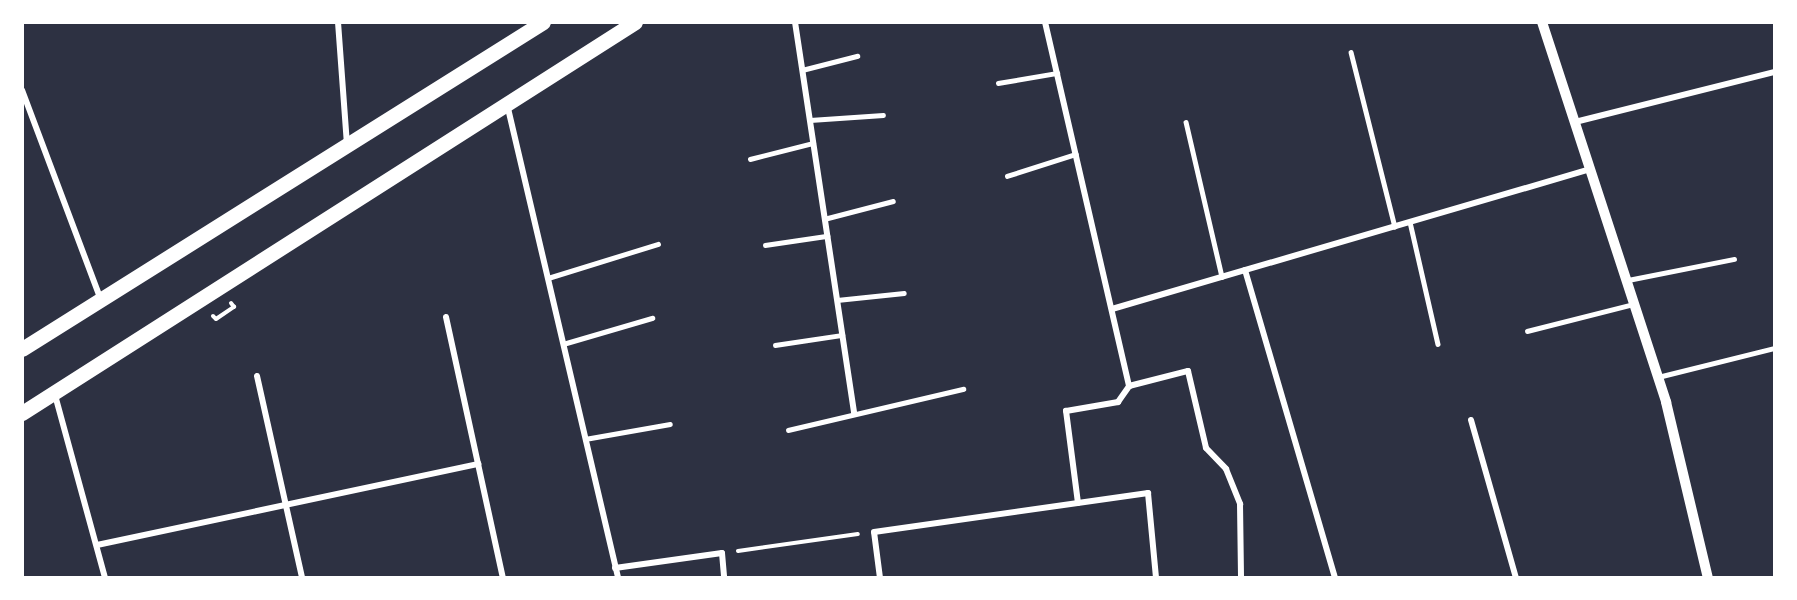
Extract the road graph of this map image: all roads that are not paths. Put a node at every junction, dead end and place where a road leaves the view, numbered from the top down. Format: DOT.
graph roads {
  1 [pos="338,22"];
  2 [pos="543,22"];
  3 [pos="635,22"];
  4 [pos="795,22"];
  5 [pos="1045,22"];
  6 [pos="1542,22"];
  7 [pos="1351,52"];
  8 [pos="857,56"];
  9 [pos="802,70"];
  10 [pos="1774,72"];
  11 [pos="1057,73"];
  12 [pos="998,83"];
  13 [pos="22,90"];
  14 [pos="507,103"];
  15 [pos="883,115"];
  16 [pos="810,120"];
  17 [pos="1186,122"];
  18 [pos="1575,122"];
  19 [pos="813,143"];
  20 [pos="347,146"];
  21 [pos="1076,154"];
  22 [pos="750,159"];
  23 [pos="1590,169"];
  24 [pos="1007,176"];
  25 [pos="893,201"];
  26 [pos="825,219"];
  27 [pos="1410,222"];
  28 [pos="1395,227"];
  29 [pos="827,237"];
  30 [pos="658,244"];
  31 [pos="765,245"];
  32 [pos="1734,259"];
  33 [pos="1245,270"];
  34 [pos="1222,277"];
  35 [pos="548,278"];
  36 [pos="1626,280"];
  37 [pos="904,293"];
  38 [pos="101,300"];
  39 [pos="837,300"];
  40 [pos="1634,304"];
  41 [pos="1112,309"];
  42 [pos="446,317"];
  43 [pos="652,318"];
  44 [pos="1527,330"];
  45 [pos="842,335"];
  46 [pos="563,344"];
  47 [pos="1438,344"];
  48 [pos="775,345"];
  49 [pos="1774,348"];
  50 [pos="22,349"];
  51 [pos="257,376"];
  52 [pos="1658,377"];
  53 [pos="1129,386"];
  54 [pos="963,389"];
  55 [pos="54,394"];
  56 [pos="22,413"];
  57 [pos="854,413"];
  58 [pos="1472,420"];
  59 [pos="670,424"];
  60 [pos="788,430"];
  61 [pos="585,439"];
  62 [pos="478,465"];
  63 [pos="1078,503"];
  64 [pos="286,507"];
  65 [pos="97,545"];
  66 [pos="615,568"];
  67 [pos="105,578"];
  68 [pos="302,578"];
  69 [pos="503,578"];
  70 [pos="618,578"];
  71 [pos="724,578"];
  72 [pos="880,578"];
  73 [pos="1156,578"];
  74 [pos="1240,578"];
  75 [pos="1335,578"];
  76 [pos="1516,578"];
  77 [pos="1708,578"];
  1 -- 20 [label="street"];
  2 -- 20 [label="main road"];
  3 -- 14 [label="main road"];
  4 -- 9 [label="street"];
  5 -- 11 [label="street"];
  6 -- 18 [label="street"];
  7 -- 28 [label="lane"];
  8 -- 9 [label="lane"];
  9 -- 16 [label="street"];
  10 -- 18 [label="street"];
  11 -- 12 [label="lane"];
  11 -- 21 [label="street"];
  13 -- 38 [label="street"];
  14 -- 35 [label="street"];
  14 -- 55 [label="main road"];
  15 -- 16 [label="lane"];
  16 -- 19 [label="street"];
  17 -- 34 [label="lane"];
  18 -- 23 [label="street"];
  19 -- 22 [label="lane"];
  19 -- 26 [label="street"];
  20 -- 38 [label="main road"];
  21 -- 24 [label="lane"];
  21 -- 41 [label="street"];
  23 -- 27 [label="street"];
  23 -- 36 [label="street"];
  25 -- 26 [label="lane"];
  26 -- 29 [label="street"];
  27 -- 28 [label="street"];
  27 -- 47 [label="lane"];
  28 -- 33 [label="street"];
  29 -- 31 [label="lane"];
  29 -- 39 [label="street"];
  30 -- 35 [label="lane"];
  32 -- 36 [label="lane"];
  33 -- 34 [label="street"];
  33 -- 75 [label="street"];
  34 -- 41 [label="street"];
  35 -- 46 [label="street"];
  36 -- 40 [label="street"];
  37 -- 39 [label="lane"];
  38 -- 50 [label="main road"];
  39 -- 45 [label="street"];
  40 -- 44 [label="lane"];
  40 -- 52 [label="street"];
  41 -- 53 [label="street"];
  42 -- 62 [label="street"];
  43 -- 46 [label="lane"];
  45 -- 48 [label="lane"];
  45 -- 57 [label="street"];
  46 -- 61 [label="street"];
  49 -- 52 [label="lane"];
  51 -- 64 [label="street"];
  52 -- 77 [label="street"];
  53 -- 63 [label="street"];
  53 -- 74 [label="street"];
  54 -- 57 [label="lane"];
  55 -- 56 [label="main road"];
  55 -- 65 [label="street"];
  57 -- 60 [label="lane"];
  58 -- 76 [label="street"];
  59 -- 61 [label="lane"];
  61 -- 66 [label="street"];
  62 -- 64 [label="street"];
  62 -- 69 [label="street"];
  63 -- 72 [label="street"];
  63 -- 73 [label="street"];
  64 -- 65 [label="street"];
  64 -- 68 [label="street"];
  65 -- 67 [label="street"];
  66 -- 70 [label="street"];
  66 -- 71 [label="street"];
}
